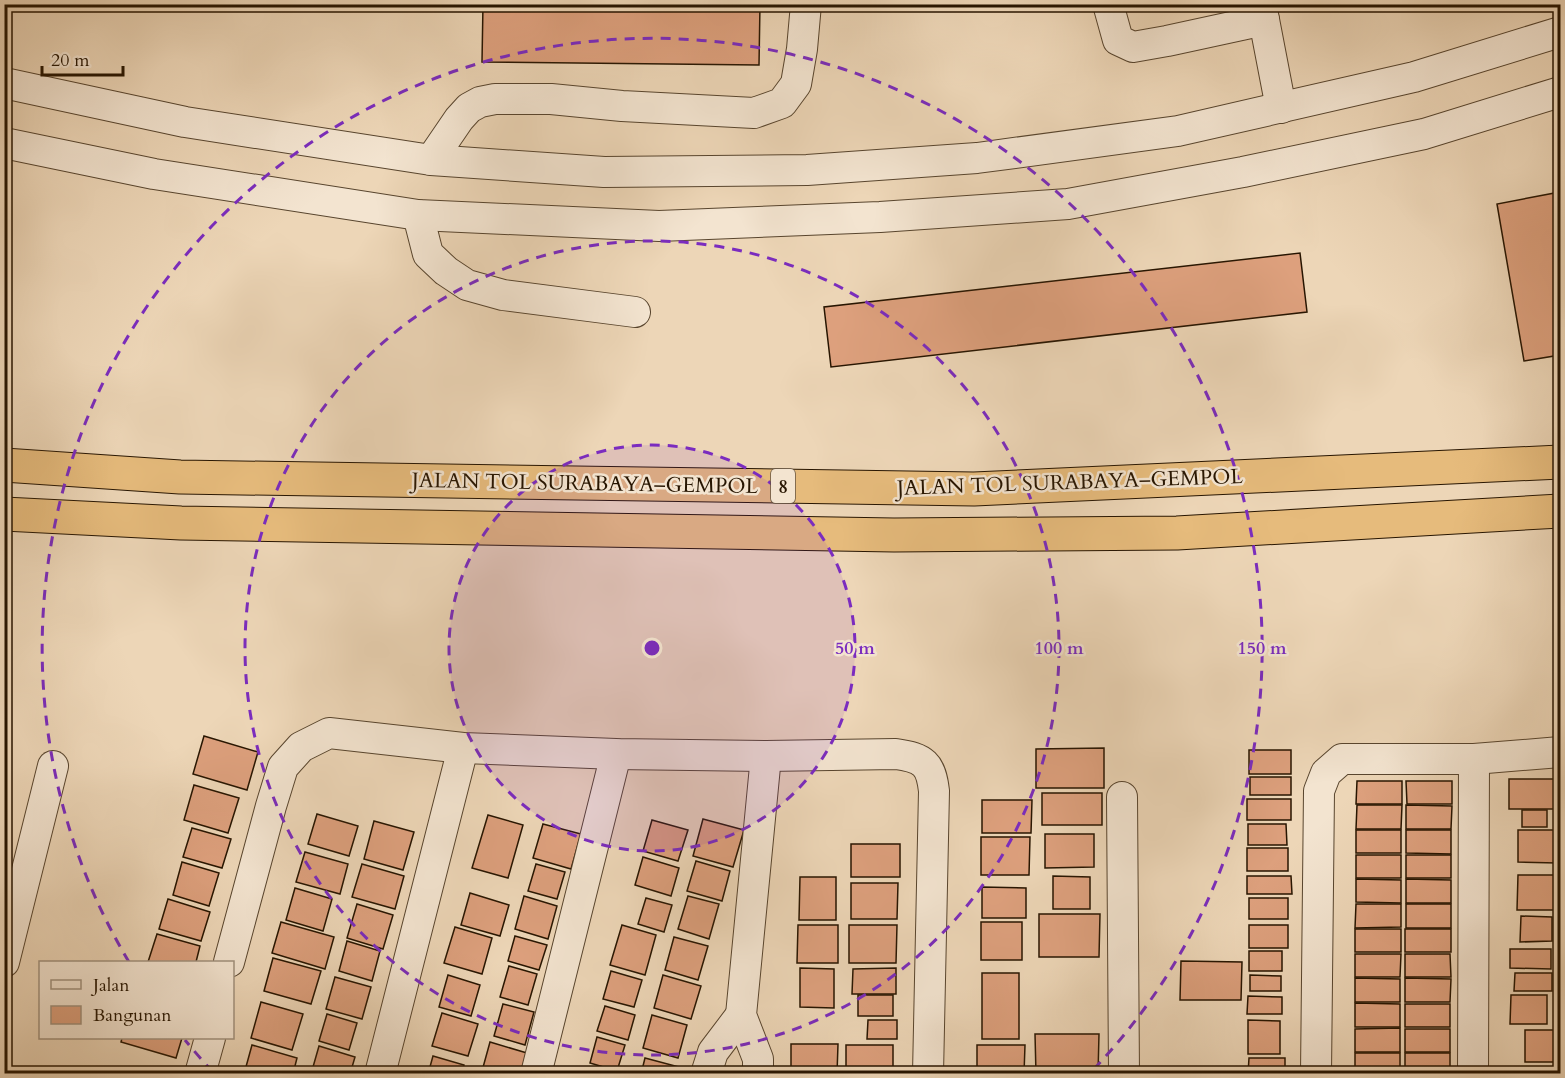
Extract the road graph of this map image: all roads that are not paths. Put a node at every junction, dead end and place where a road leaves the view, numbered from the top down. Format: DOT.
graph roads {
  1 [pos="806,4"];
  2 [pos="1108,4"];
  3 [pos="1262,12"];
  4 [pos="1560,32"];
  5 [pos="4,83"];
  6 [pos="1560,92"];
  7 [pos="1281,108"];
  8 [pos="4,143"];
  9 [pos="431,160"];
  10 [pos="418,215"];
  11 [pos="635,312"];
  12 [pos="1560,462"];
  13 [pos="4,465"];
  14 [pos="1560,511"];
  15 [pos="4,514"];
  16 [pos="463,748"];
  17 [pos="1560,752"];
  18 [pos="616,754"];
  19 [pos="766,756"];
  20 [pos="1474,759"];
  21 [pos="53,766"];
  22 [pos="1122,797"];
  23 [pos="230,961"];
  24 [pos="4,962"];
  25 [pos="741,1015"];
  26 [pos="210,1039"];
  27 [pos="200,1074"];
  28 [pos="380,1074"];
  29 [pos="536,1074"];
  30 [pos="706,1074"];
  31 [pos="758,1074"];
  32 [pos="928,1074"];
  33 [pos="1124,1074"];
  34 [pos="1316,1074"];
  35 [pos="1473,1074"];
  1 -- 9 [label="street"];
  2 -- 3 [label="street"];
  3 -- 7 [label="street"];
  4 -- 7 [label="street"];
  5 -- 9 [label="street"];
  6 -- 10 [label="street"];
  7 -- 9 [label="street"];
  8 -- 10 [label="street"];
  10 -- 11 [label="street"];
  12 -- 13 [label="highway, JALAN TOL SURABAYA–GEMPOL / 8"];
  14 -- 15 [label="highway, 8"];
  16 -- 18 [label="street"];
  16 -- 23 [label="street"];
  16 -- 28 [label="street"];
  17 -- 20 [label="street"];
  18 -- 19 [label="street"];
  18 -- 29 [label="street"];
  19 -- 25 [label="street"];
  19 -- 32 [label="street"];
  20 -- 34 [label="street"];
  20 -- 35 [label="street"];
  21 -- 24 [label="street"];
  22 -- 33 [label="street"];
  25 -- 30 [label="street"];
  25 -- 31 [label="street"];
  26 -- 27 [label="street"];
}
